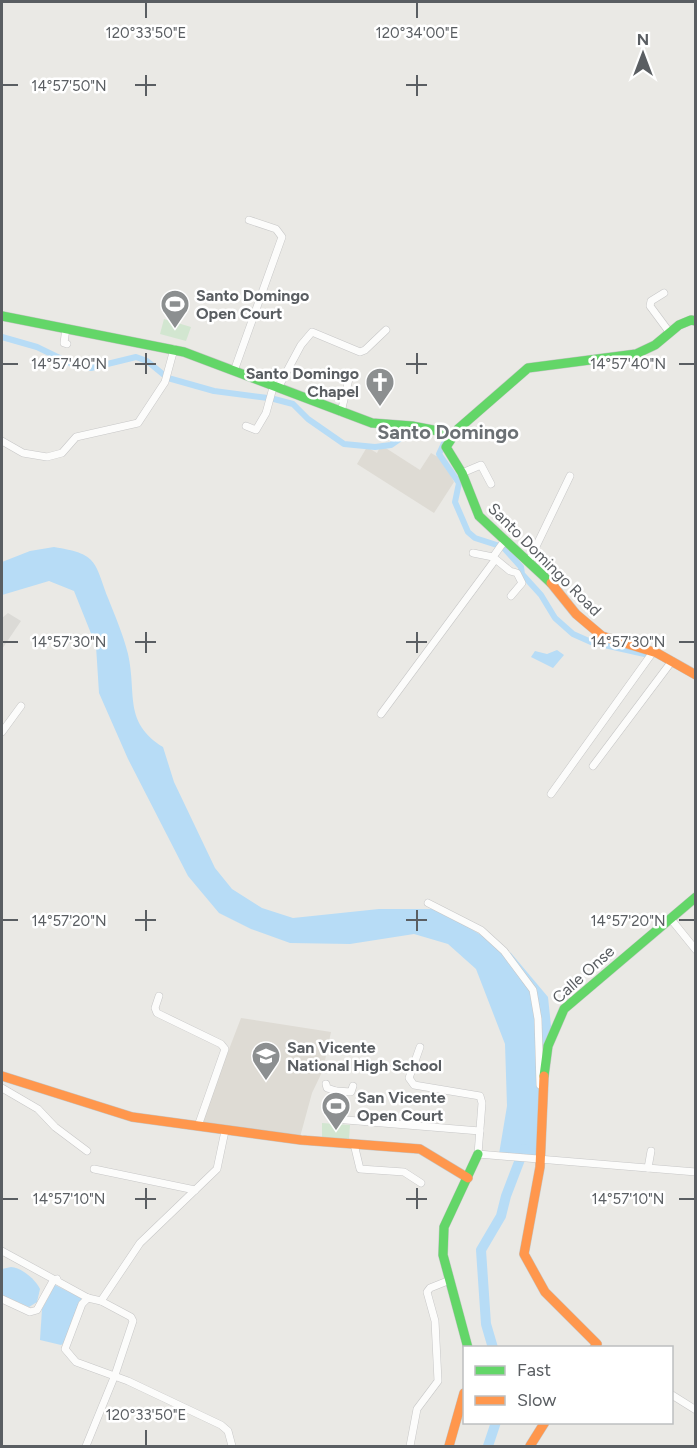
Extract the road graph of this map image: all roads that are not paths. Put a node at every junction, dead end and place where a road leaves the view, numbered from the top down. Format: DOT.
graph roads {
  1 [pos="249,219"];
  2 [pos="664,292"];
  3 [pos="2,316"];
  4 [pos="696,321"];
  5 [pos="66,328"];
  6 [pos="386,330"];
  7 [pos="670,333"];
  8 [pos="68,344"];
  9 [pos="174,350"];
  10 [pos="234,371"];
  11 [pos="349,379"];
  12 [pos="276,385"];
  13 [pos="341,411"];
  14 [pos="246,426"];
  15 [pos="454,434"];
  16 [pos="2,441"];
  17 [pos="462,473"];
  18 [pos="570,476"];
  19 [pos="491,484"];
  20 [pos="502,544"];
  21 [pos="472,553"];
  22 [pos="494,558"];
  23 [pos="529,561"];
  24 [pos="511,596"];
  25 [pos="653,652"];
  26 [pos="672,661"];
  27 [pos="696,675"];
  28 [pos="21,706"];
  29 [pos="381,714"];
  30 [pos="2,732"];
  31 [pos="593,766"];
  32 [pos="552,794"];
  33 [pos="696,897"];
  34 [pos="428,903"];
  35 [pos="670,918"];
  36 [pos="696,950"];
  37 [pos="159,996"];
  38 [pos="420,1047"];
  39 [pos="2,1076"];
  40 [pos="326,1084"];
  41 [pos="352,1086"];
  42 [pos="2,1088"];
  43 [pos="540,1090"];
  44 [pos="336,1091"];
  45 [pos="198,1126"];
  46 [pos="225,1131"];
  47 [pos="480,1131"];
  48 [pos="354,1144"];
  49 [pos="87,1151"];
  50 [pos="651,1151"];
  51 [pos="478,1154"];
  52 [pos="540,1160"];
  53 [pos="648,1168"];
  54 [pos="94,1169"];
  55 [pos="696,1172"];
  56 [pos="468,1178"];
  57 [pos="421,1183"];
  58 [pos="195,1190"];
  59 [pos="2,1251"];
  60 [pos="57,1279"];
  61 [pos="450,1280"];
  62 [pos="88,1298"];
  63 [pos="2,1299"];
  64 [pos="101,1301"];
  65 [pos="468,1346"];
  66 [pos="597,1346"];
  67 [pos="115,1375"];
  68 [pos="673,1396"];
  69 [pos="463,1400"];
  70 [pos="696,1410"];
  71 [pos="544,1424"];
  72 [pos="86,1446"];
  73 [pos="232,1446"];
  74 [pos="410,1446"];
  75 [pos="449,1446"];
  76 [pos="530,1446"];
  1 -- 10 [label="street"];
  2 -- 7 [label="street"];
  3 -- 5 [label="street"];
  4 -- 7 [label="street"];
  5 -- 8 [label="street"];
  5 -- 9 [label="street"];
  6 -- 12 [label="street"];
  7 -- 15 [label="street"];
  9 -- 10 [label="street"];
  9 -- 16 [label="street"];
  10 -- 12 [label="street"];
  11 -- 13 [label="street"];
  12 -- 13 [label="street"];
  12 -- 14 [label="street"];
  13 -- 15 [label="street"];
  15 -- 17 [label="street, Santo Domingo Road"];
  17 -- 19 [label="street"];
  17 -- 20 [label="street, Santo Domingo Road"];
  18 -- 23 [label="street"];
  20 -- 22 [label="street"];
  20 -- 23 [label="street, Santo Domingo Road"];
  21 -- 22 [label="street"];
  22 -- 24 [label="street"];
  22 -- 29 [label="street"];
  23 -- 25 [label="street, Santo Domingo Road"];
  25 -- 26 [label="street, Santo Domingo Road"];
  25 -- 32 [label="street"];
  26 -- 27 [label="street, Santo Domingo Road"];
  26 -- 31 [label="street"];
  28 -- 30 [label="street"];
  33 -- 35 [label="street, Calle Onse"];
  34 -- 43 [label="street"];
  35 -- 36 [label="street"];
  35 -- 43 [label="street, Calle Onse"];
  37 -- 45 [label="street"];
  38 -- 47 [label="street"];
  39 -- 45 [label="street"];
  40 -- 44 [label="street"];
  41 -- 44 [label="street"];
  42 -- 49 [label="street"];
  43 -- 52 [label="street, Calle Onse"];
  44 -- 47 [label="street"];
  45 -- 46 [label="street"];
  46 -- 48 [label="street"];
  46 -- 58 [label="street"];
  47 -- 51 [label="street"];
  48 -- 56 [label="street"];
  48 -- 57 [label="street"];
  50 -- 53 [label="street"];
  51 -- 52 [label="street"];
  51 -- 56 [label="street"];
  52 -- 53 [label="street"];
  52 -- 66 [label="street, Calle Onse"];
  53 -- 55 [label="street"];
  54 -- 58 [label="street"];
  56 -- 61 [label="street"];
  58 -- 64 [label="street"];
  59 -- 60 [label="street"];
  60 -- 62 [label="street"];
  60 -- 63 [label="street"];
  61 -- 65 [label="street"];
  61 -- 74 [label="street"];
  62 -- 64 [label="street"];
  62 -- 67 [label="street"];
  64 -- 67 [label="street"];
  67 -- 72 [label="street"];
  67 -- 73 [label="street"];
  68 -- 70 [label="street"];
  69 -- 75 [label="street"];
  71 -- 76 [label="street"];
}
